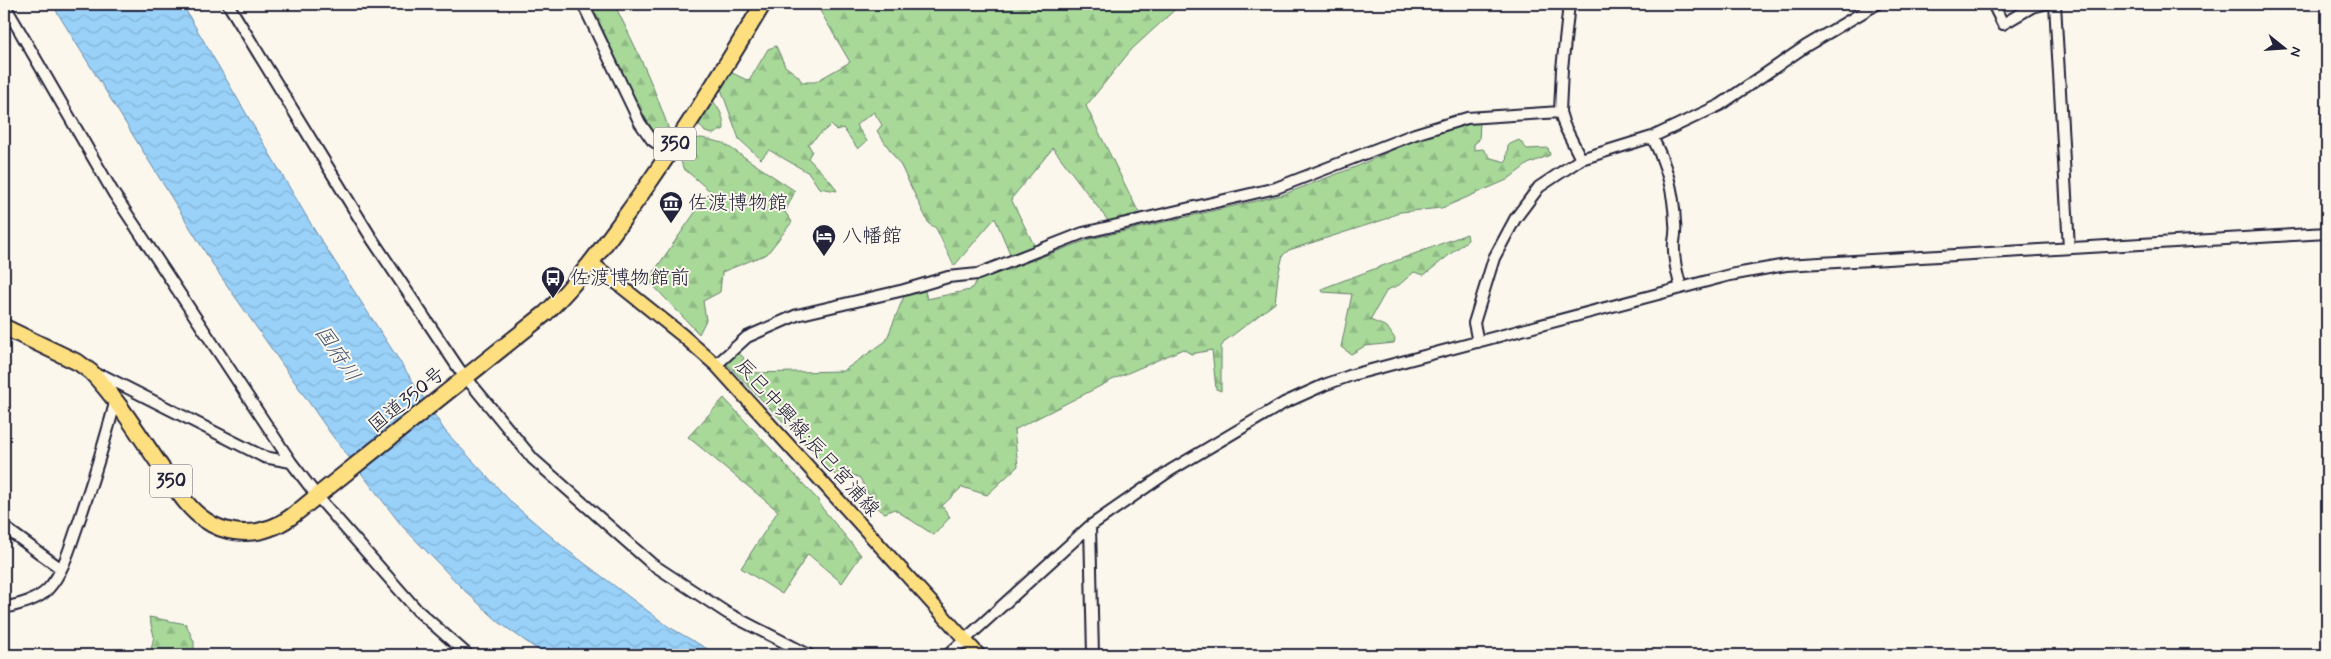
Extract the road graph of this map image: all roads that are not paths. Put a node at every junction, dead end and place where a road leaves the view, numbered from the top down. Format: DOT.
graph roads {
  1 [pos="4,4"];
  2 [pos="228,4"];
  3 [pos="584,4"];
  4 [pos="763,4"];
  5 [pos="1569,4"];
  6 [pos="1877,4"];
  7 [pos="1993,4"];
  8 [pos="2044,4"];
  9 [pos="2055,4"];
  10 [pos="1560,112"];
  11 [pos="1652,137"];
  12 [pos="670,153"];
  13 [pos="1581,160"];
  14 [pos="2327,233"];
  15 [pos="2069,248"];
  16 [pos="592,263"];
  17 [pos="1681,288"];
  18 [pos="4,327"];
  19 [pos="1478,342"];
  20 [pos="716,365"];
  21 [pos="96,377"];
  22 [pos="464,380"];
  23 [pos="115,403"];
  24 [pos="291,462"];
  25 [pos="320,494"];
  26 [pos="1090,526"];
  27 [pos="4,527"];
  28 [pos="60,568"];
  29 [pos="4,608"];
  30 [pos="965,640"];
  31 [pos="468,655"];
  32 [pos="809,655"];
  33 [pos="948,655"];
  34 [pos="979,655"];
  35 [pos="1093,655"];
  1 -- 24 [label="street"];
  2 -- 22 [label="street"];
  3 -- 12 [label="street"];
  4 -- 12 [label="highway, 国道350号 / 350"];
  5 -- 10 [label="street"];
  6 -- 11 [label="street"];
  7 -- 8 [label="street"];
  9 -- 15 [label="street"];
  10 -- 13 [label="street"];
  10 -- 20 [label="street"];
  11 -- 13 [label="street"];
  11 -- 17 [label="street"];
  12 -- 16 [label="highway, 国道350号 / 350"];
  13 -- 19 [label="street"];
  14 -- 15 [label="street"];
  15 -- 17 [label="street"];
  16 -- 20 [label="main road, 辰巳中興線;辰巳宮浦線"];
  16 -- 22 [label="highway, 国道350号 / 350"];
  17 -- 19 [label="street"];
  18 -- 21 [label="highway, 国道350号 / 350"];
  19 -- 26 [label="street"];
  20 -- 30 [label="main road, 辰巳中興線;辰巳宮浦線"];
  21 -- 23 [label="highway, 国道350号 / 350"];
  21 -- 24 [label="street"];
  22 -- 25 [label="highway, 国道350号 / 350"];
  22 -- 32 [label="street"];
  23 -- 25 [label="highway, 国道350号 / 350"];
  23 -- 28 [label="street"];
  24 -- 25 [label="street"];
  25 -- 31 [label="street"];
  26 -- 30 [label="street"];
  26 -- 35 [label="street"];
  27 -- 28 [label="street"];
  28 -- 29 [label="street"];
  30 -- 33 [label="street"];
  30 -- 34 [label="main road, 辰巳中興線;辰巳宮浦線"];
}
